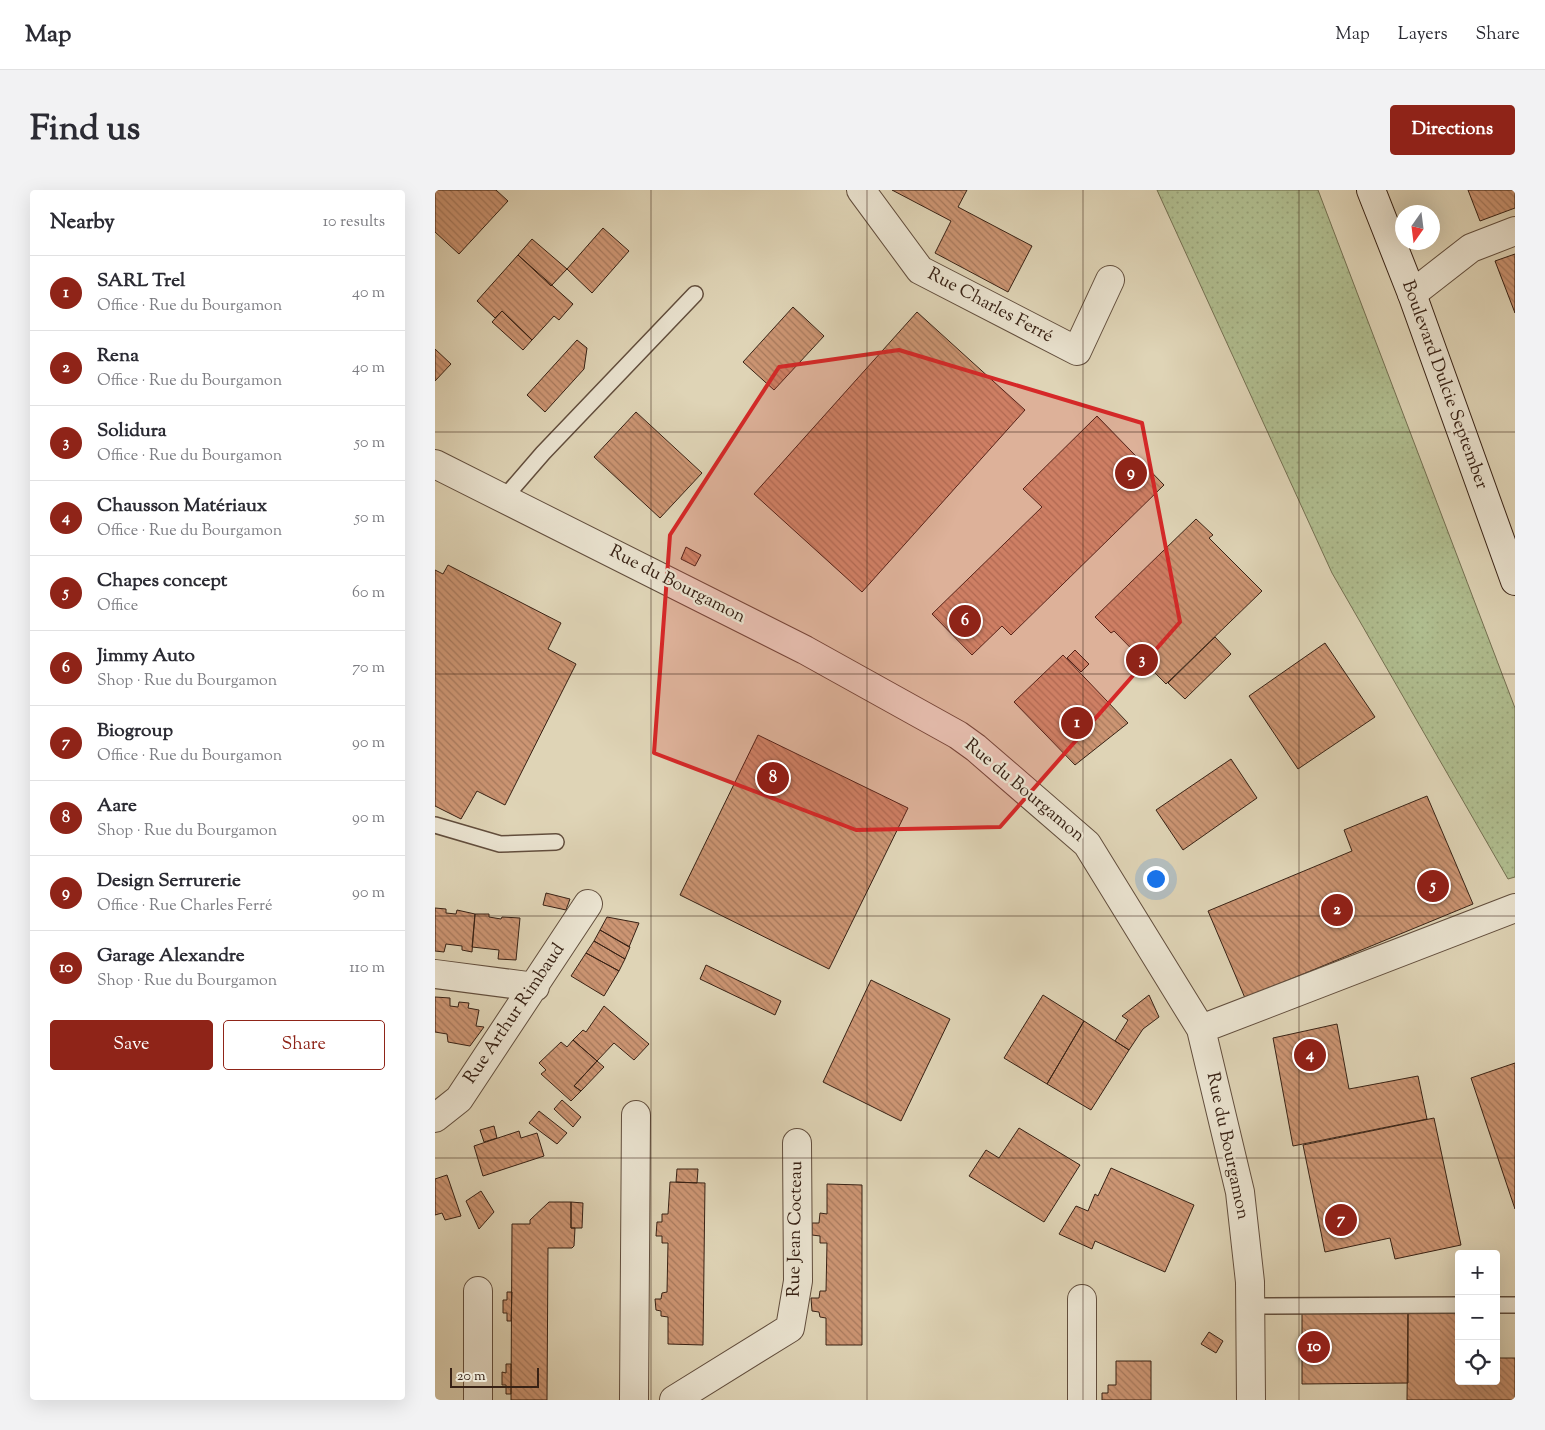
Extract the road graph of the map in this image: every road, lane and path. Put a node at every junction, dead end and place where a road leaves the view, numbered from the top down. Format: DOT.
graph roads {
  1 [pos="861,190"];
  2 [pos="1371,190"];
  3 [pos="1515,230"];
  4 [pos="1110,280"];
  5 [pos="695,294"];
  6 [pos="1412,294"];
  7 [pos="435,464"];
  8 [pos="505,498"];
  9 [pos="1515,581"];
  10 [pos="435,825"];
  11 [pos="556,842"];
  12 [pos="588,904"];
  13 [pos="1515,908"];
  14 [pos="435,974"];
  15 [pos="535,987"];
  16 [pos="1201,1029"];
  17 [pos="636,1115"];
  18 [pos="435,1118"];
  19 [pos="797,1143"];
  20 [pos="478,1291"];
  21 [pos="1083,1299"];
  22 [pos="1455,1305"];
  23 [pos="1500,1305"];
  24 [pos="1515,1305"];
  25 [pos="1250,1306"];
  26 [pos="478,1400"];
  27 [pos="634,1400"];
  28 [pos="674,1400"];
  29 [pos="1081,1400"];
  30 [pos="1251,1400"];
  1 -- 4 [label="street, Rue Charles Ferré"];
  2 -- 6 [label="street, Boulevard Dulcie September"];
  3 -- 6 [label="street"];
  5 -- 8 [label="lane"];
  6 -- 9 [label="street, Boulevard Dulcie September"];
  7 -- 8 [label="street, Rue du Bourgamon"];
  8 -- 16 [label="street, Rue du Bourgamon"];
  10 -- 11 [label="lane"];
  12 -- 15 [label="street, Rue Arthur Rimbaud"];
  13 -- 16 [label="street"];
  14 -- 15 [label="street"];
  15 -- 18 [label="street, Rue Arthur Rimbaud"];
  16 -- 25 [label="street, Rue du Bourgamon"];
  17 -- 27 [label="street"];
  19 -- 28 [label="street, Rue Jean Cocteau"];
  20 -- 26 [label="street"];
  21 -- 29 [label="street"];
  22 -- 25 [label="lane"];
  23 -- 24 [label="lane"];
  25 -- 30 [label="street, Rue du Bourgamon"];
}
